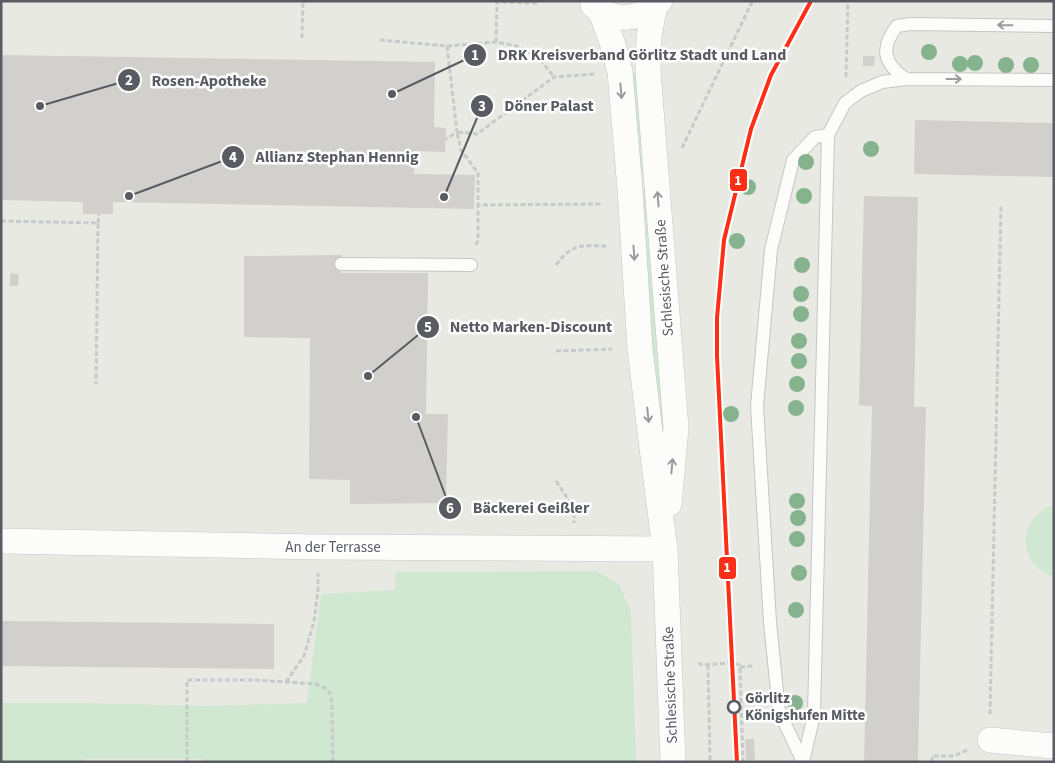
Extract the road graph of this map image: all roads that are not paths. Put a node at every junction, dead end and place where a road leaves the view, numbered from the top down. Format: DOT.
graph roads {
  1 [pos="657,4"];
  2 [pos="595,6"];
  3 [pos="1054,26"];
  4 [pos="906,79"];
  5 [pos="1054,80"];
  6 [pos="828,136"];
  7 [pos="341,264"];
  8 [pos="471,265"];
  9 [pos="1,540"];
  10 [pos="665,549"];
  11 [pos="990,740"];
  12 [pos="1054,746"];
  13 [pos="673,762"];
  14 [pos="803,762"];
  1 -- 2 [label="street"];
  10 -- 1 [label="street, Schlesische Straße, one-way"];
  2 -- 10 [label="street, Schlesische Straße, one-way"];
  3 -- 4 [label="lane, one-way"];
  4 -- 5 [label="lane, one-way"];
  4 -- 6 [label="lane"];
  6 -- 14 [label="lane"];
  6 -- 14 [label="lane"];
  7 -- 8 [label="lane"];
  9 -- 10 [label="street, An der Terrasse"];
  10 -- 13 [label="street, Schlesische Straße"];
  11 -- 12 [label="street"];
}
